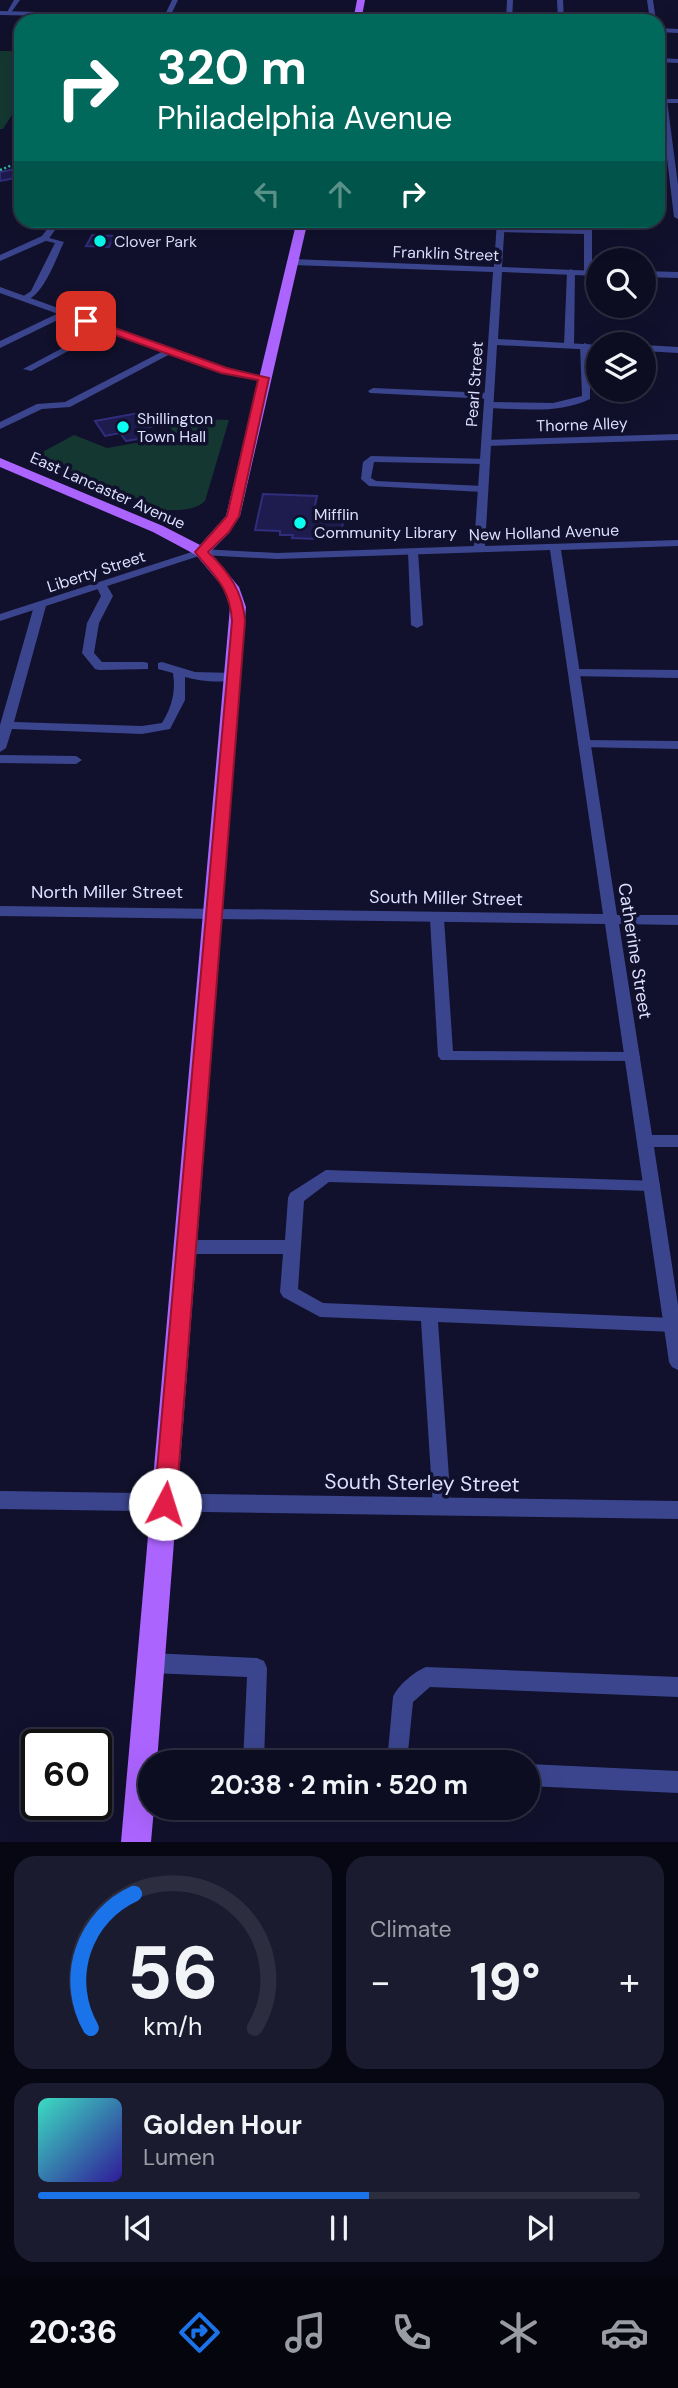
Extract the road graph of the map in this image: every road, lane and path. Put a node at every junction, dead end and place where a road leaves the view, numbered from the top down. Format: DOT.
graph roads {
  1 [pos="17,0"];
  2 [pos="548,0"];
  3 [pos="560,0"];
  4 [pos="0,13"];
  5 [pos="8,13"];
  6 [pos="34,14"];
  7 [pos="665,126"];
  8 [pos="667,138"];
  9 [pos="678,138"];
  10 [pos="675,177"];
  11 [pos="678,217"];
  12 [pos="52,228"];
  13 [pos="301,228"];
  14 [pos="500,228"];
  15 [pos="538,228"];
  16 [pos="588,228"];
  17 [pos="588,232"];
  18 [pos="45,238"];
  19 [pos="590,248"];
  20 [pos="0,258"];
  21 [pos="292,262"];
  22 [pos="498,269"];
  23 [pos="571,272"];
  24 [pos="586,272"];
  25 [pos="656,274"];
  26 [pos="678,275"];
  27 [pos="0,290"];
  28 [pos="25,299"];
  29 [pos="65,313"];
  30 [pos="107,328"];
  31 [pos="493,342"];
  32 [pos="0,345"];
  33 [pos="569,345"];
  34 [pos="585,346"];
  35 [pos="656,349"];
  36 [pos="678,350"];
  37 [pos="169,351"];
  38 [pos="28,369"];
  39 [pos="264,378"];
  40 [pos="373,391"];
  41 [pos="489,401"];
  42 [pos="0,426"];
  43 [pos="678,437"];
  44 [pos="486,443"];
  45 [pos="485,461"];
  46 [pos="0,462"];
  47 [pos="483,489"];
  48 [pos="678,543"];
  49 [pos="555,547"];
  50 [pos="479,550"];
  51 [pos="201,552"];
  52 [pos="413,552"];
  53 [pos="103,586"];
  54 [pos="40,606"];
  55 [pos="4,614"];
  56 [pos="417,625"];
  57 [pos="144,666"];
  58 [pos="162,666"];
  59 [pos="178,671"];
  60 [pos="574,673"];
  61 [pos="678,674"];
  62 [pos="234,677"];
  63 [pos="6,725"];
  64 [pos="584,744"];
  65 [pos="678,745"];
  66 [pos="0,748"];
  67 [pos="0,759"];
  68 [pos="76,760"];
  69 [pos="0,911"];
  70 [pos="214,912"];
  71 [pos="438,919"];
  72 [pos="611,919"];
  73 [pos="678,920"];
  74 [pos="632,1057"];
  75 [pos="645,1141"];
  76 [pos="678,1141"];
  77 [pos="652,1185"];
  78 [pos="186,1247"];
  79 [pos="292,1247"];
  80 [pos="673,1290"];
  81 [pos="429,1314"];
  82 [pos="673,1325"];
  83 [pos="678,1362"];
  84 [pos="0,1500"];
  85 [pos="165,1504"];
  86 [pos="442,1506"];
  87 [pos="678,1510"];
  88 [pos="151,1663"];
  89 [pos="678,1687"];
  90 [pos="147,1750"];
  91 [pos="254,1750"];
  92 [pos="398,1750"];
  93 [pos="540,1776"];
  94 [pos="678,1782"];
  95 [pos="139,1820"];
  96 [pos="136,1842"];
  1 -- 5 [label="street"];
  2 -- 3 [label="street"];
  4 -- 5 [label="street"];
  5 -- 6 [label="street"];
  7 -- 8 [label="street"];
  8 -- 9 [label="street"];
  8 -- 10 [label="street"];
  10 -- 11 [label="street"];
  12 -- 18 [label="street"];
  13 -- 21 [label="main road"];
  14 -- 22 [label="street, Pearl Street"];
  15 -- 17 [label="street"];
  16 -- 17 [label="street"];
  17 -- 19 [label="street"];
  18 -- 20 [label="street"];
  18 -- 28 [label="street"];
  21 -- 22 [label="street, Franklin Street"];
  21 -- 39 [label="main road"];
  22 -- 23 [label="street, Franklin Street"];
  22 -- 31 [label="street, Pearl Street"];
  23 -- 24 [label="street, Franklin Street"];
  23 -- 33 [label="street"];
  25 -- 26 [label="street"];
  27 -- 28 [label="street"];
  28 -- 29 [label="street"];
  29 -- 30 [label="street"];
  29 -- 32 [label="street"];
  30 -- 37 [label="street"];
  30 -- 38 [label="street"];
  31 -- 33 [label="street"];
  31 -- 41 [label="street, Pearl Street"];
  33 -- 34 [label="street"];
  34 -- 41 [label="street"];
  35 -- 36 [label="street"];
  37 -- 39 [label="street"];
  37 -- 42 [label="street"];
  39 -- 51 [label="main road"];
  40 -- 41 [label="street"];
  41 -- 44 [label="street, Pearl Street"];
  43 -- 44 [label="street, Thorne Alley"];
  44 -- 45 [label="street, Pearl Street"];
  45 -- 47 [label="street, Pearl Street"];
  45 -- 47 [label="street"];
  46 -- 51 [label="main road, East Lancaster Avenue"];
  47 -- 50 [label="street, Pearl Street"];
  48 -- 49 [label="street, New Holland Avenue"];
  49 -- 50 [label="street, New Holland Avenue"];
  49 -- 60 [label="street, Catherine Street"];
  50 -- 52 [label="street, New Holland Avenue"];
  51 -- 52 [label="street, New Holland Avenue"];
  51 -- 53 [label="street, Liberty Street"];
  51 -- 62 [label="main road, East Lancaster Avenue"];
  52 -- 56 [label="street"];
  53 -- 54 [label="street, Liberty Street"];
  53 -- 57 [label="street"];
  54 -- 55 [label="street, Liberty Street"];
  54 -- 63 [label="street"];
  58 -- 59 [label="street"];
  59 -- 62 [label="street"];
  59 -- 63 [label="street"];
  60 -- 61 [label="street"];
  60 -- 64 [label="street, Catherine Street"];
  62 -- 70 [label="main road, East Lancaster Avenue"];
  63 -- 66 [label="street"];
  64 -- 65 [label="street"];
  64 -- 72 [label="street, Catherine Street"];
  67 -- 68 [label="street"];
  69 -- 70 [label="street, North Miller Street"];
  70 -- 71 [label="street, South Miller Street"];
  70 -- 78 [label="main road, East Lancaster Avenue"];
  71 -- 72 [label="street, South Miller Street"];
  71 -- 74 [label="street"];
  72 -- 73 [label="street, South Miller Street"];
  72 -- 74 [label="street, Catherine Street"];
  74 -- 75 [label="street, Catherine Street"];
  75 -- 76 [label="street"];
  75 -- 77 [label="street, Catherine Street"];
  77 -- 79 [label="street"];
  77 -- 80 [label="street, Catherine Street"];
  78 -- 79 [label="street"];
  78 -- 85 [label="main road, East Lancaster Avenue"];
  79 -- 81 [label="street"];
  80 -- 82 [label="street, Catherine Street"];
  81 -- 82 [label="street"];
  81 -- 86 [label="street"];
  82 -- 83 [label="street, Catherine Street"];
  84 -- 85 [label="street, South Sterley Street"];
  85 -- 86 [label="street, South Sterley Street"];
  85 -- 88 [label="main road, East Lancaster Avenue"];
  86 -- 87 [label="street, South Sterley Street"];
  88 -- 90 [label="main road, East Lancaster Avenue"];
  88 -- 91 [label="street"];
  89 -- 92 [label="street"];
  93 -- 94 [label="street"];
  95 -- 96 [label="main road, East Lancaster Avenue"];
}
